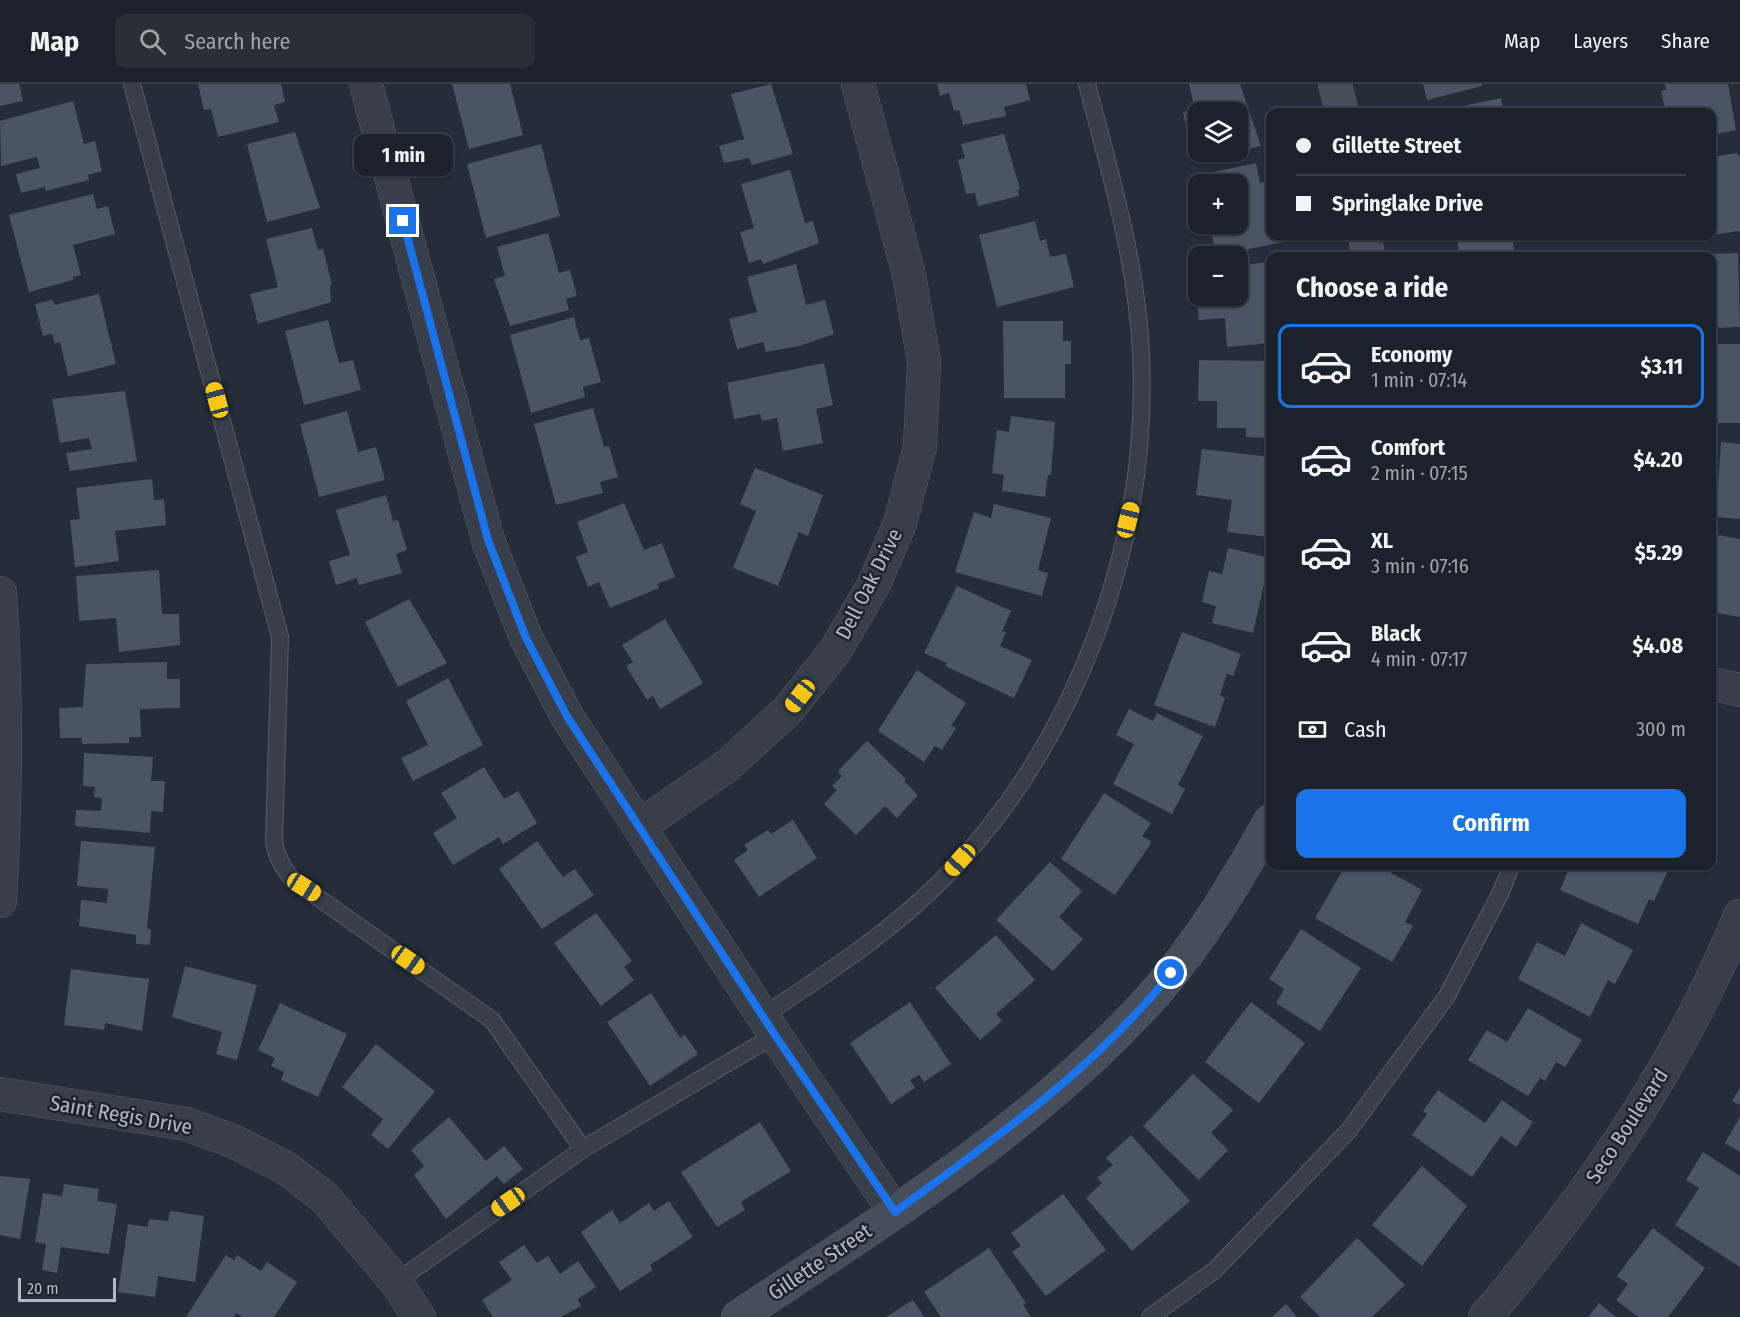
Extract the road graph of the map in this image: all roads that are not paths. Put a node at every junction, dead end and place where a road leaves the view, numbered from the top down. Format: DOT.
graph roads {
  1 [pos="132,84"];
  2 [pos="366,84"];
  3 [pos="858,84"];
  4 [pos="1087,84"];
  5 [pos="1335,84"];
  6 [pos="1341,108"];
  7 [pos="0,593"];
  8 [pos="1716,685"];
  9 [pos="1740,690"];
  10 [pos="640,826"];
  11 [pos="1266,828"];
  12 [pos="1509,870"];
  13 [pos="0,901"];
  14 [pos="1740,916"];
  15 [pos="769,1025"];
  16 [pos="0,1094"];
  17 [pos="583,1149"];
  18 [pos="895,1212"];
  19 [pos="396,1282"];
  20 [pos="419,1317"];
  21 [pos="738,1317"];
  22 [pos="1150,1317"];
  23 [pos="1485,1317"];
  1 -- 17 [label="lane"];
  2 -- 10 [label="street"];
  3 -- 10 [label="street, Dell Oak Drive"];
  4 -- 15 [label="lane"];
  5 -- 6 [label="street"];
  7 -- 13 [label="street"];
  8 -- 9 [label="street"];
  10 -- 15 [label="street"];
  11 -- 18 [label="street, Gillette Street"];
  12 -- 22 [label="lane"];
  14 -- 23 [label="street, Seco Boulevard"];
  15 -- 17 [label="lane"];
  15 -- 18 [label="street"];
  16 -- 19 [label="street, Saint Regis Drive"];
  17 -- 19 [label="lane"];
  18 -- 21 [label="street, Gillette Street"];
  19 -- 20 [label="street, Saint Regis Drive"];
}
